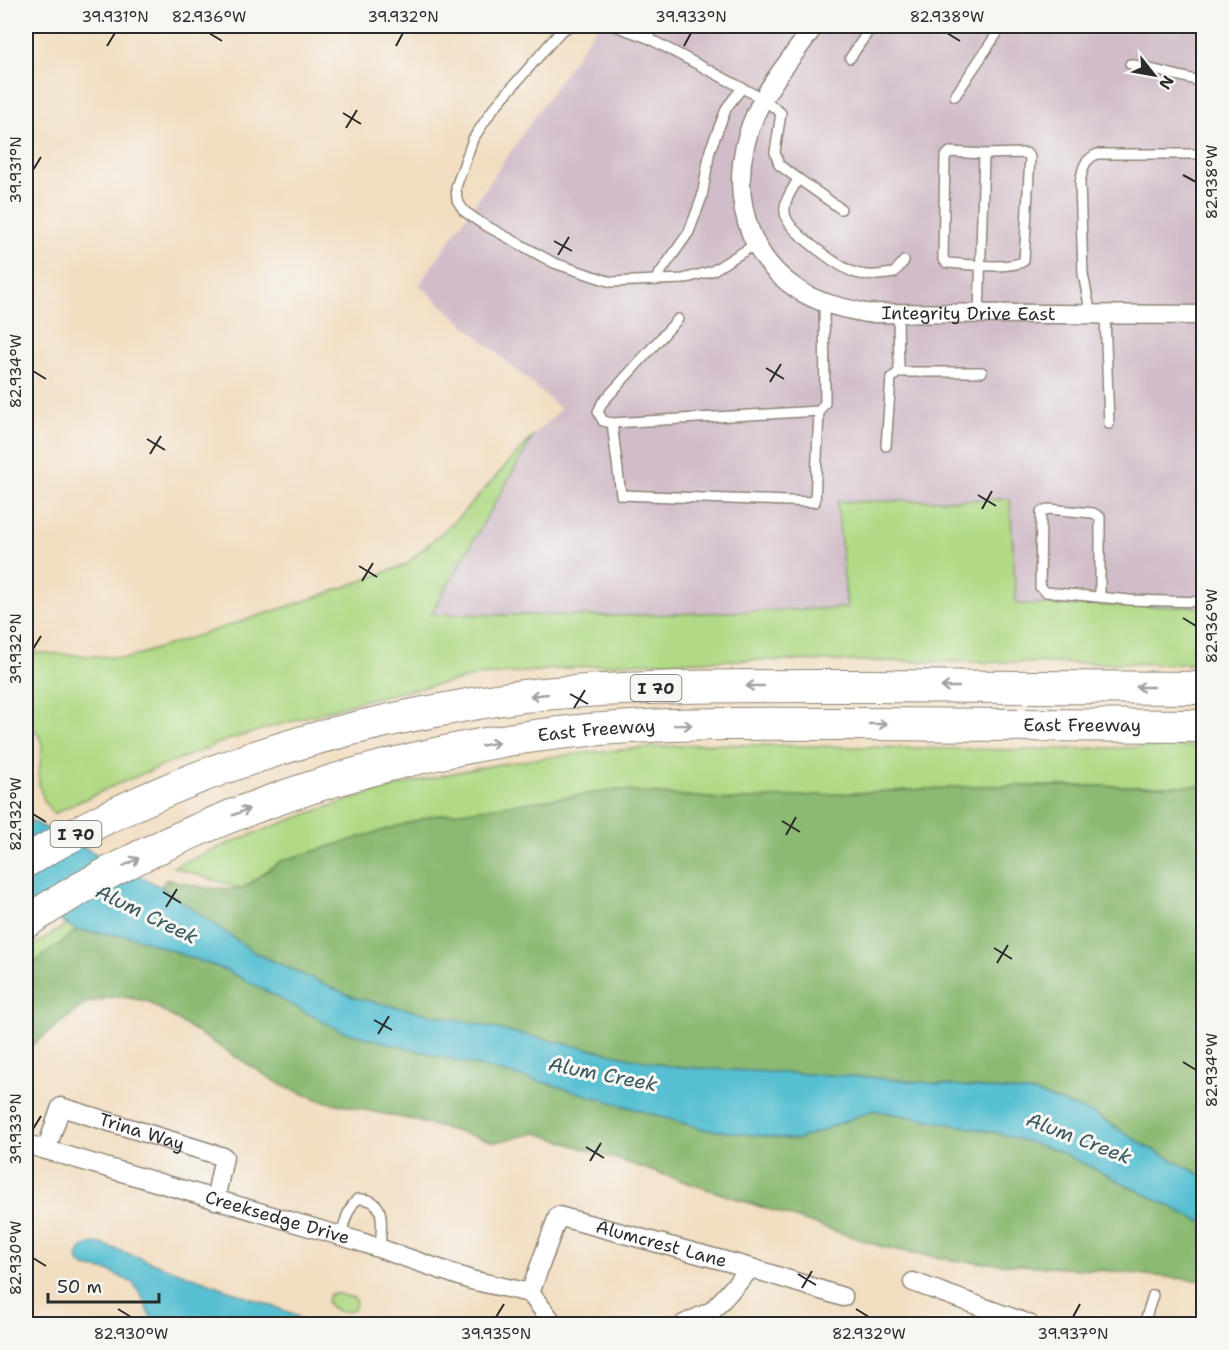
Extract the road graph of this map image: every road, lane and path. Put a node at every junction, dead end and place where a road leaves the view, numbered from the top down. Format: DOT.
graph roads {
  1 [pos="570,26"];
  2 [pos="615,26"];
  3 [pos="652,26"];
  4 [pos="814,26"];
  5 [pos="872,26"];
  6 [pos="1002,26"];
  7 [pos="648,38"];
  8 [pos="850,58"];
  9 [pos="1130,64"];
  10 [pos="1203,82"];
  11 [pos="742,88"];
  12 [pos="955,96"];
  13 [pos="763,99"];
  14 [pos="984,154"];
  15 [pos="1203,154"];
  16 [pos="798,179"];
  17 [pos="841,209"];
  18 [pos="757,247"];
  19 [pos="904,261"];
  20 [pos="981,264"];
  21 [pos="655,280"];
  22 [pos="824,303"];
  23 [pos="898,313"];
  24 [pos="979,314"];
  25 [pos="1098,315"];
  26 [pos="1203,315"];
  27 [pos="678,320"];
  28 [pos="899,372"];
  29 [pos="982,372"];
  30 [pos="819,411"];
  31 [pos="612,423"];
  32 [pos="1109,424"];
  33 [pos="885,446"];
  34 [pos="1100,597"];
  35 [pos="1203,602"];
  36 [pos="1203,688"];
  37 [pos="1203,726"];
  38 [pos="26,861"];
  39 [pos="26,922"];
  40 [pos="26,1144"];
  41 [pos="46,1150"];
  42 [pos="215,1200"];
  43 [pos="341,1236"];
  44 [pos="380,1249"];
  45 [pos="751,1269"];
  46 [pos="913,1282"];
  47 [pos="530,1293"];
  48 [pos="1153,1296"];
  49 [pos="843,1297"];
  50 [pos="554,1324"];
  51 [pos="684,1324"];
  52 [pos="1029,1324"];
  53 [pos="1144,1324"];
  1 -- 21 [label="lane"];
  2 -- 7 [label="lane"];
  3 -- 7 [label="lane"];
  4 -- 13 [label="street, Integrity Drive East"];
  5 -- 8 [label="lane"];
  6 -- 12 [label="lane"];
  7 -- 11 [label="lane"];
  9 -- 10 [label="lane"];
  11 -- 13 [label="lane"];
  11 -- 21 [label="lane"];
  13 -- 16 [label="lane"];
  13 -- 18 [label="street, Integrity Drive East"];
  14 -- 20 [label="lane"];
  14 -- 20 [label="lane"];
  14 -- 20 [label="lane"];
  15 -- 25 [label="lane"];
  16 -- 17 [label="lane"];
  16 -- 19 [label="lane"];
  18 -- 21 [label="lane"];
  18 -- 22 [label="street, Integrity Drive East"];
  20 -- 24 [label="lane"];
  22 -- 23 [label="street, Integrity Drive East"];
  22 -- 30 [label="lane"];
  23 -- 24 [label="street, Integrity Drive East"];
  23 -- 28 [label="lane"];
  24 -- 25 [label="street, Integrity Drive East"];
  25 -- 26 [label="street, Integrity Drive East"];
  25 -- 32 [label="lane"];
  27 -- 31 [label="lane"];
  28 -- 29 [label="lane"];
  28 -- 33 [label="lane"];
  30 -- 31 [label="lane"];
  30 -- 31 [label="lane"];
  34 -- 34 [label="lane"];
  34 -- 35 [label="lane"];
  36 -- 38 [label="highway, East Freeway / I 70, one-way"];
  39 -- 37 [label="highway, East Freeway / I 70, one-way"];
  40 -- 41 [label="street, Creeksedge Drive"];
  41 -- 42 [label="street, Creeksedge Drive"];
  41 -- 42 [label="street, Trina Way"];
  42 -- 43 [label="street, Creeksedge Drive"];
  43 -- 44 [label="street, Creeksedge Drive"];
  43 -- 44 [label="lane"];
  44 -- 47 [label="street, Creeksedge Drive"];
  45 -- 47 [label="street, Alumcrest Lane"];
  45 -- 49 [label="street, Alumcrest Lane"];
  45 -- 51 [label="street"];
  46 -- 52 [label="street"];
  47 -- 50 [label="street"];
  48 -- 53 [label="lane"];
}
